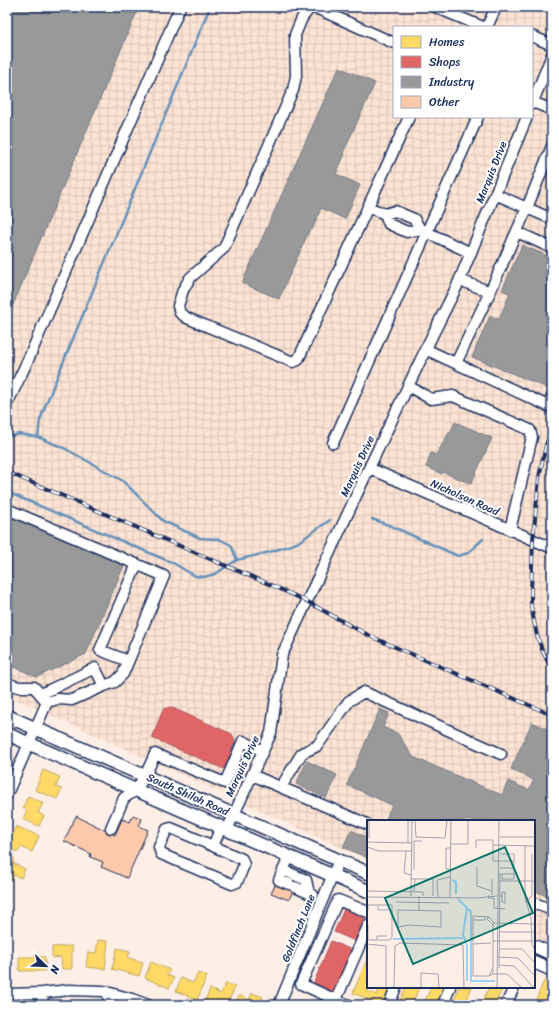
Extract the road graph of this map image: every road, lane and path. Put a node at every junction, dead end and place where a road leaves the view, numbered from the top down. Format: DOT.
graph roads {
  1 [pos="180,7"];
  2 [pos="435,7"];
  3 [pos="496,7"];
  4 [pos="481,26"];
  5 [pos="487,26"];
  6 [pos="533,37"];
  7 [pos="393,43"];
  8 [pos="552,44"];
  9 [pos="552,55"];
  10 [pos="533,101"];
  11 [pos="533,103"];
  12 [pos="552,110"];
  13 [pos="409,118"];
  14 [pos="478,118"];
  15 [pos="527,118"];
  16 [pos="552,146"];
  17 [pos="495,194"];
  18 [pos="368,207"];
  19 [pos="527,208"];
  20 [pos="385,214"];
  21 [pos="552,219"];
  22 [pos="423,230"];
  23 [pos="517,232"];
  24 [pos="552,248"];
  25 [pos="470,253"];
  26 [pos="460,280"];
  27 [pos="490,292"];
  28 [pos="425,350"];
  29 [pos="456,364"];
  30 [pos="408,386"];
  31 [pos="552,397"];
  32 [pos="7,401"];
  33 [pos="332,443"];
  34 [pos="369,468"];
  35 [pos="7,509"];
  36 [pos="510,530"];
  37 [pos="552,548"];
  38 [pos="137,564"];
  39 [pos="128,661"];
  40 [pos="7,683"];
  41 [pos="104,686"];
  42 [pos="44,698"];
  43 [pos="7,716"];
  44 [pos="36,728"];
  45 [pos="7,734"];
  46 [pos="29,743"];
  47 [pos="263,751"];
  48 [pos="501,754"];
  49 [pos="252,774"];
  50 [pos="145,776"];
  51 [pos="282,787"];
  52 [pos="136,790"];
  53 [pos="7,794"];
  54 [pos="234,814"];
  55 [pos="367,824"];
  56 [pos="111,828"];
  57 [pos="224,828"];
  58 [pos="213,846"];
  59 [pos="289,857"];
  60 [pos="339,860"];
  61 [pos="283,870"];
  62 [pos="367,873"];
  63 [pos="333,876"];
  64 [pos="367,891"];
  65 [pos="309,893"];
  66 [pos="323,899"];
  67 [pos="535,903"];
  68 [pos="552,910"];
  69 [pos="367,912"];
  70 [pos="367,928"];
  71 [pos="535,946"];
  72 [pos="552,954"];
  73 [pos="535,962"];
  74 [pos="552,970"];
  75 [pos="290,980"];
  76 [pos="301,984"];
  77 [pos="396,988"];
  78 [pos="450,988"];
  79 [pos="514,988"];
  80 [pos="108,992"];
  81 [pos="42,993"];
  82 [pos="7,994"];
  83 [pos="336,1000"];
  84 [pos="43,1005"];
  85 [pos="108,1005"];
  86 [pos="148,1005"];
  87 [pos="279,1005"];
  88 [pos="349,1005"];
  89 [pos="389,1005"];
  90 [pos="442,1005"];
  91 [pos="506,1005"];
  1 -- 32 [label="street"];
  2 -- 4 [label="street"];
  3 -- 5 [label="street"];
  6 -- 8 [label="street"];
  7 -- 18 [label="street"];
  9 -- 10 [label="street"];
  11 -- 12 [label="street"];
  13 -- 18 [label="street"];
  14 -- 22 [label="street"];
  15 -- 17 [label="street, Marquis Drive"];
  16 -- 19 [label="street"];
  17 -- 19 [label="street"];
  17 -- 25 [label="street, Marquis Drive"];
  18 -- 20 [label="street"];
  19 -- 21 [label="street"];
  19 -- 23 [label="street"];
  20 -- 22 [label="street"];
  20 -- 22 [label="street"];
  22 -- 25 [label="street"];
  22 -- 33 [label="street"];
  23 -- 24 [label="street"];
  23 -- 27 [label="street"];
  25 -- 26 [label="street, Marquis Drive"];
  26 -- 27 [label="street"];
  26 -- 28 [label="street, Marquis Drive"];
  27 -- 29 [label="street"];
  28 -- 29 [label="street"];
  28 -- 30 [label="street, Marquis Drive"];
  29 -- 31 [label="street"];
  30 -- 34 [label="street, Marquis Drive"];
  30 -- 36 [label="street"];
  34 -- 36 [label="street, Nicholson Road"];
  34 -- 47 [label="street, Marquis Drive"];
  35 -- 38 [label="street"];
  36 -- 37 [label="street, Nicholson Road"];
  38 -- 39 [label="street"];
  38 -- 39 [label="street"];
  39 -- 41 [label="street"];
  40 -- 42 [label="street"];
  41 -- 42 [label="street"];
  41 -- 42 [label="street"];
  42 -- 44 [label="street"];
  43 -- 44 [label="main road, South Shiloh Road"];
  44 -- 46 [label="street"];
  44 -- 50 [label="main road, South Shiloh Road"];
  45 -- 46 [label="main road, South Shiloh Road"];
  46 -- 52 [label="main road, South Shiloh Road"];
  46 -- 53 [label="street"];
  47 -- 49 [label="street, Marquis Drive"];
  47 -- 50 [label="street"];
  48 -- 51 [label="street"];
  49 -- 51 [label="street"];
  49 -- 54 [label="street, Marquis Drive"];
  50 -- 52 [label="street"];
  50 -- 54 [label="main road, South Shiloh Road"];
  51 -- 55 [label="street"];
  52 -- 56 [label="street"];
  52 -- 57 [label="main road, South Shiloh Road"];
  54 -- 57 [label="street, Marquis Drive"];
  54 -- 60 [label="main road, South Shiloh Road"];
  57 -- 58 [label="street, Marquis Drive"];
  57 -- 59 [label="main road, South Shiloh Road"];
  58 -- 58 [label="street"];
  59 -- 61 [label="street"];
  59 -- 63 [label="main road, South Shiloh Road"];
  60 -- 62 [label="main road, South Shiloh Road"];
  60 -- 63 [label="street, Goldfinch Lane"];
  61 -- 65 [label="street"];
  61 -- 65 [label="street"];
  63 -- 64 [label="main road, South Shiloh Road"];
  63 -- 66 [label="street, Goldfinch Lane"];
  65 -- 66 [label="street"];
  66 -- 75 [label="street, Goldfinch Lane"];
  67 -- 68 [label="street"];
  69 -- 76 [label="street"];
  70 -- 83 [label="street"];
  71 -- 72 [label="main road"];
  73 -- 74 [label="main road"];
  75 -- 76 [label="street"];
  75 -- 87 [label="street, Goldfinch Lane"];
  76 -- 83 [label="street"];
  77 -- 89 [label="street"];
  78 -- 90 [label="street"];
  79 -- 91 [label="street"];
  80 -- 81 [label="street"];
  80 -- 85 [label="street"];
  80 -- 86 [label="street"];
  81 -- 82 [label="street"];
  81 -- 84 [label="street"];
  83 -- 88 [label="street"];
}
